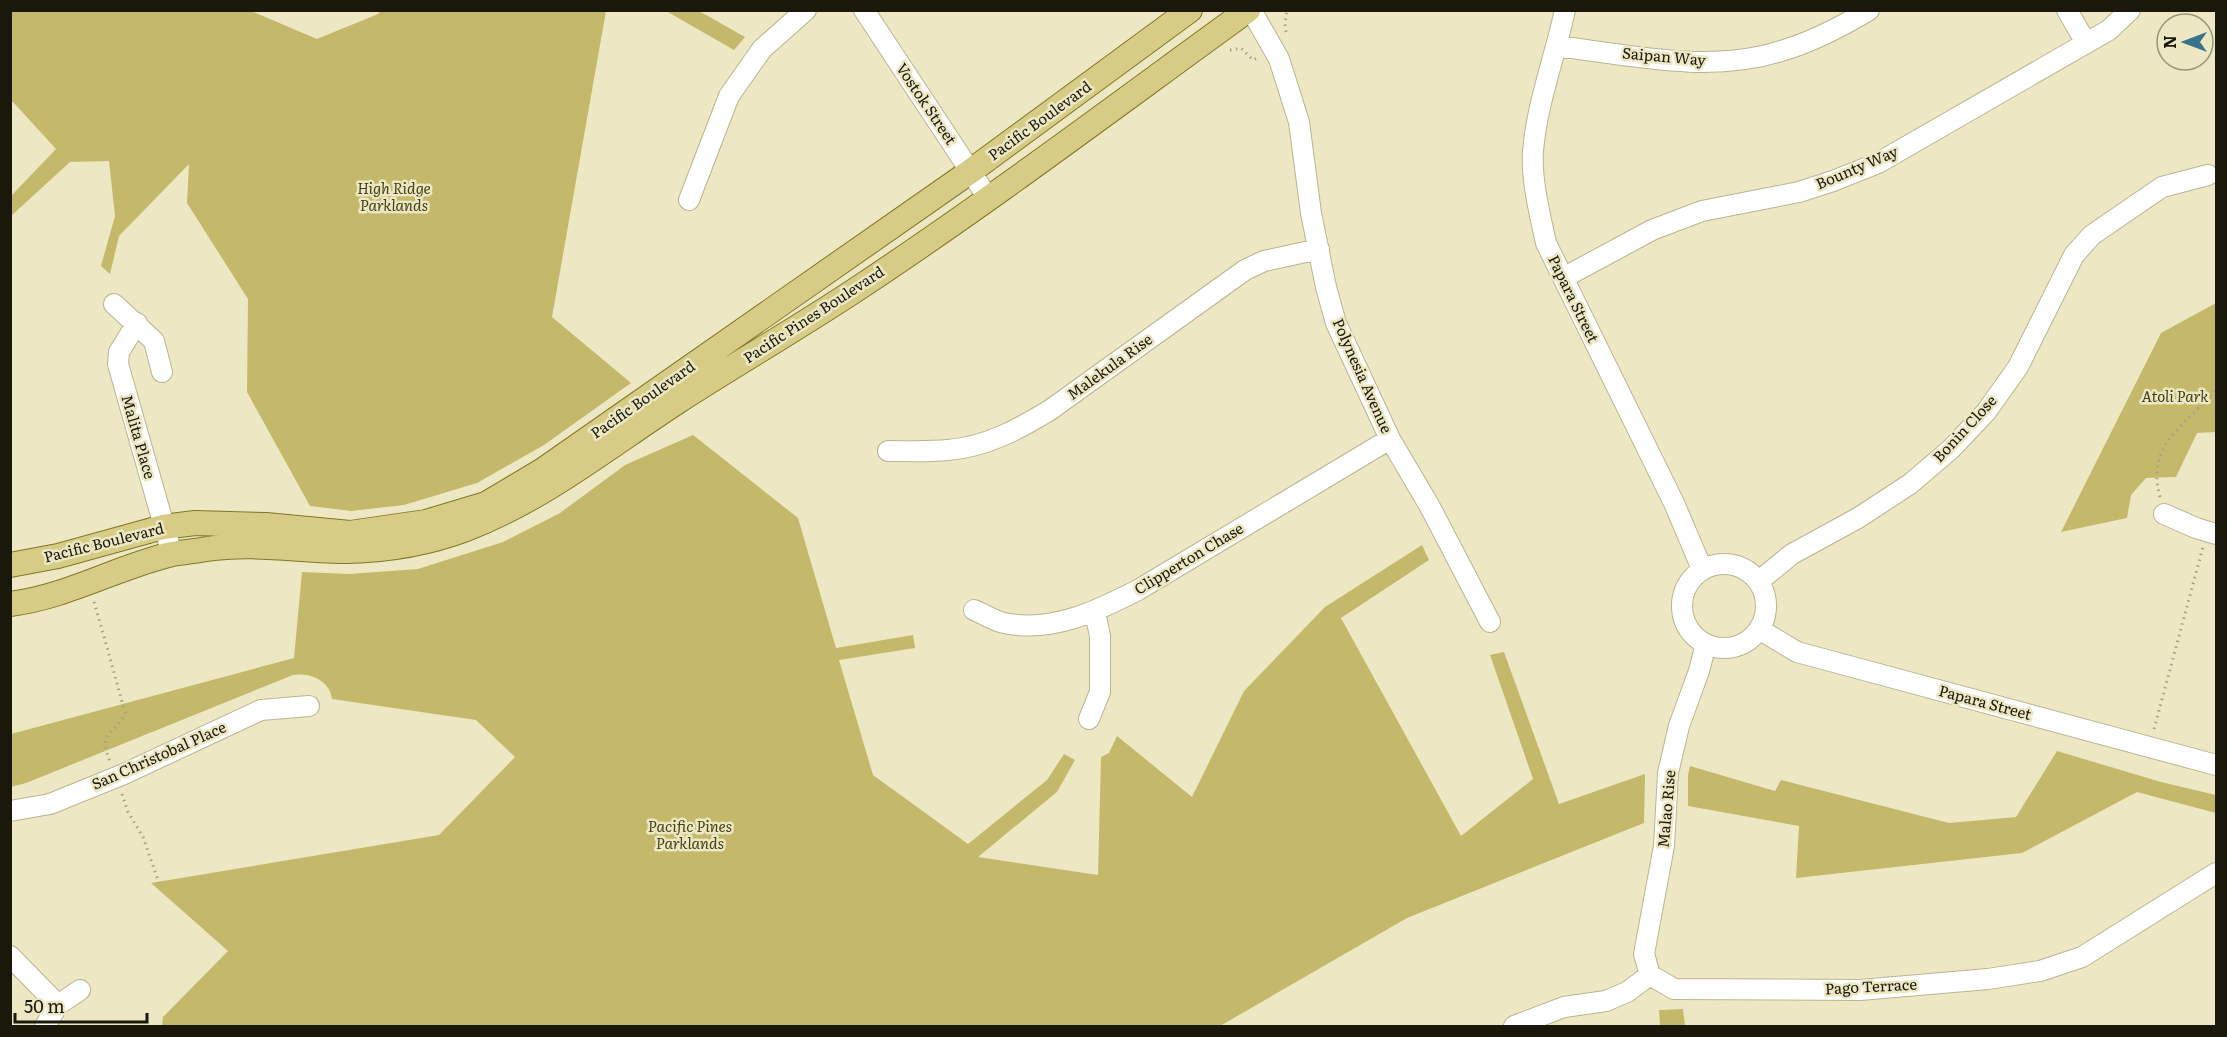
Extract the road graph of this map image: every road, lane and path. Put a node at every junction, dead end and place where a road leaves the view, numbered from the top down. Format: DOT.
graph roads {
  1 [pos="806,10"];
  2 [pos="864,10"];
  3 [pos="1190,10"];
  4 [pos="1249,10"];
  5 [pos="1287,10"];
  6 [pos="1565,10"];
  7 [pos="1869,10"];
  8 [pos="2067,10"];
  9 [pos="2130,10"];
  10 [pos="1290,39"];
  11 [pos="2086,43"];
  12 [pos="1557,46"];
  13 [pos="971,171"];
  14 [pos="2208,175"];
  15 [pos="988,198"];
  16 [pos="689,200"];
  17 [pos="1319,249"];
  18 [pos="1563,278"];
  19 [pos="114,304"];
  20 [pos="137,323"];
  21 [pos="162,372"];
  22 [pos="2217,390"];
  23 [pos="1390,439"];
  24 [pos="888,451"];
  25 [pos="2164,514"];
  26 [pos="163,527"];
  27 [pos="2212,532"];
  28 [pos="347,551"];
  29 [pos="171,554"];
  30 [pos="10,565"];
  31 [pos="1702,569"];
  32 [pos="1759,581"];
  33 [pos="94,602"];
  34 [pos="10,604"];
  35 [pos="974,610"];
  36 [pos="1095,612"];
  37 [pos="1490,622"];
  38 [pos="1760,629"];
  39 [pos="1706,644"];
  40 [pos="309,706"];
  41 [pos="1089,719"];
  42 [pos="2149,748"];
  43 [pos="2217,765"];
  44 [pos="116,777"];
  45 [pos="10,811"];
  46 [pos="2217,873"];
  47 [pos="159,883"];
  48 [pos="10,956"];
  49 [pos="1650,975"];
  50 [pos="80,990"];
  51 [pos="58,1005"];
  52 [pos="45,1026"];
  53 [pos="1514,1026"];
  1 -- 16 [label="street"];
  2 -- 13 [label="street, Vostok Street"];
  3 -- 13 [label="main road, Pacific Boulevard"];
  4 -- 15 [label="main road, Pacific Pines Boulevard"];
  4 -- 17 [label="street, Polynesia Avenue"];
  5 -- 10 [label="path"];
  6 -- 12 [label="street, Papara Street"];
  7 -- 12 [label="street, Saipan Way"];
  8 -- 11 [label="street"];
  9 -- 11 [label="street, Bounty Way"];
  11 -- 18 [label="street, Bounty Way"];
  12 -- 18 [label="street, Papara Street"];
  13 -- 15 [label="street, Vostok Street"];
  13 -- 26 [label="main road, Pacific Boulevard"];
  14 -- 32 [label="street, Bonin Close"];
  15 -- 28 [label="main road, Pacific Pines Boulevard"];
  17 -- 23 [label="street, Polynesia Avenue"];
  17 -- 24 [label="street, Malekula Rise"];
  18 -- 31 [label="street, Papara Street"];
  19 -- 20 [label="street"];
  20 -- 21 [label="street"];
  20 -- 26 [label="street, Malita Place"];
  22 -- 25 [label="path"];
  23 -- 36 [label="street, Clipperton Chase"];
  23 -- 37 [label="street, Polynesia Avenue"];
  25 -- 27 [label="street"];
  26 -- 29 [label="street, Malita Place"];
  26 -- 30 [label="main road, Pacific Boulevard"];
  27 -- 42 [label="path"];
  28 -- 29 [label="main road, Pacific Boulevard"];
  29 -- 34 [label="main road, Pacific Boulevard"];
  31 -- 32 [label="street"];
  31 -- 39 [label="street"];
  32 -- 38 [label="street"];
  33 -- 44 [label="path"];
  35 -- 36 [label="street, Clipperton Chase"];
  36 -- 41 [label="street"];
  38 -- 39 [label="street"];
  38 -- 42 [label="street, Papara Street"];
  39 -- 49 [label="street, Malao Rise"];
  40 -- 44 [label="street, San Christobal Place"];
  42 -- 43 [label="street, Papara Street"];
  44 -- 45 [label="street, San Christobal Place"];
  44 -- 47 [label="path"];
  46 -- 49 [label="street, Pago Terrace"];
  48 -- 51 [label="street"];
  49 -- 53 [label="street"];
  50 -- 51 [label="street"];
  51 -- 52 [label="street"];
}
